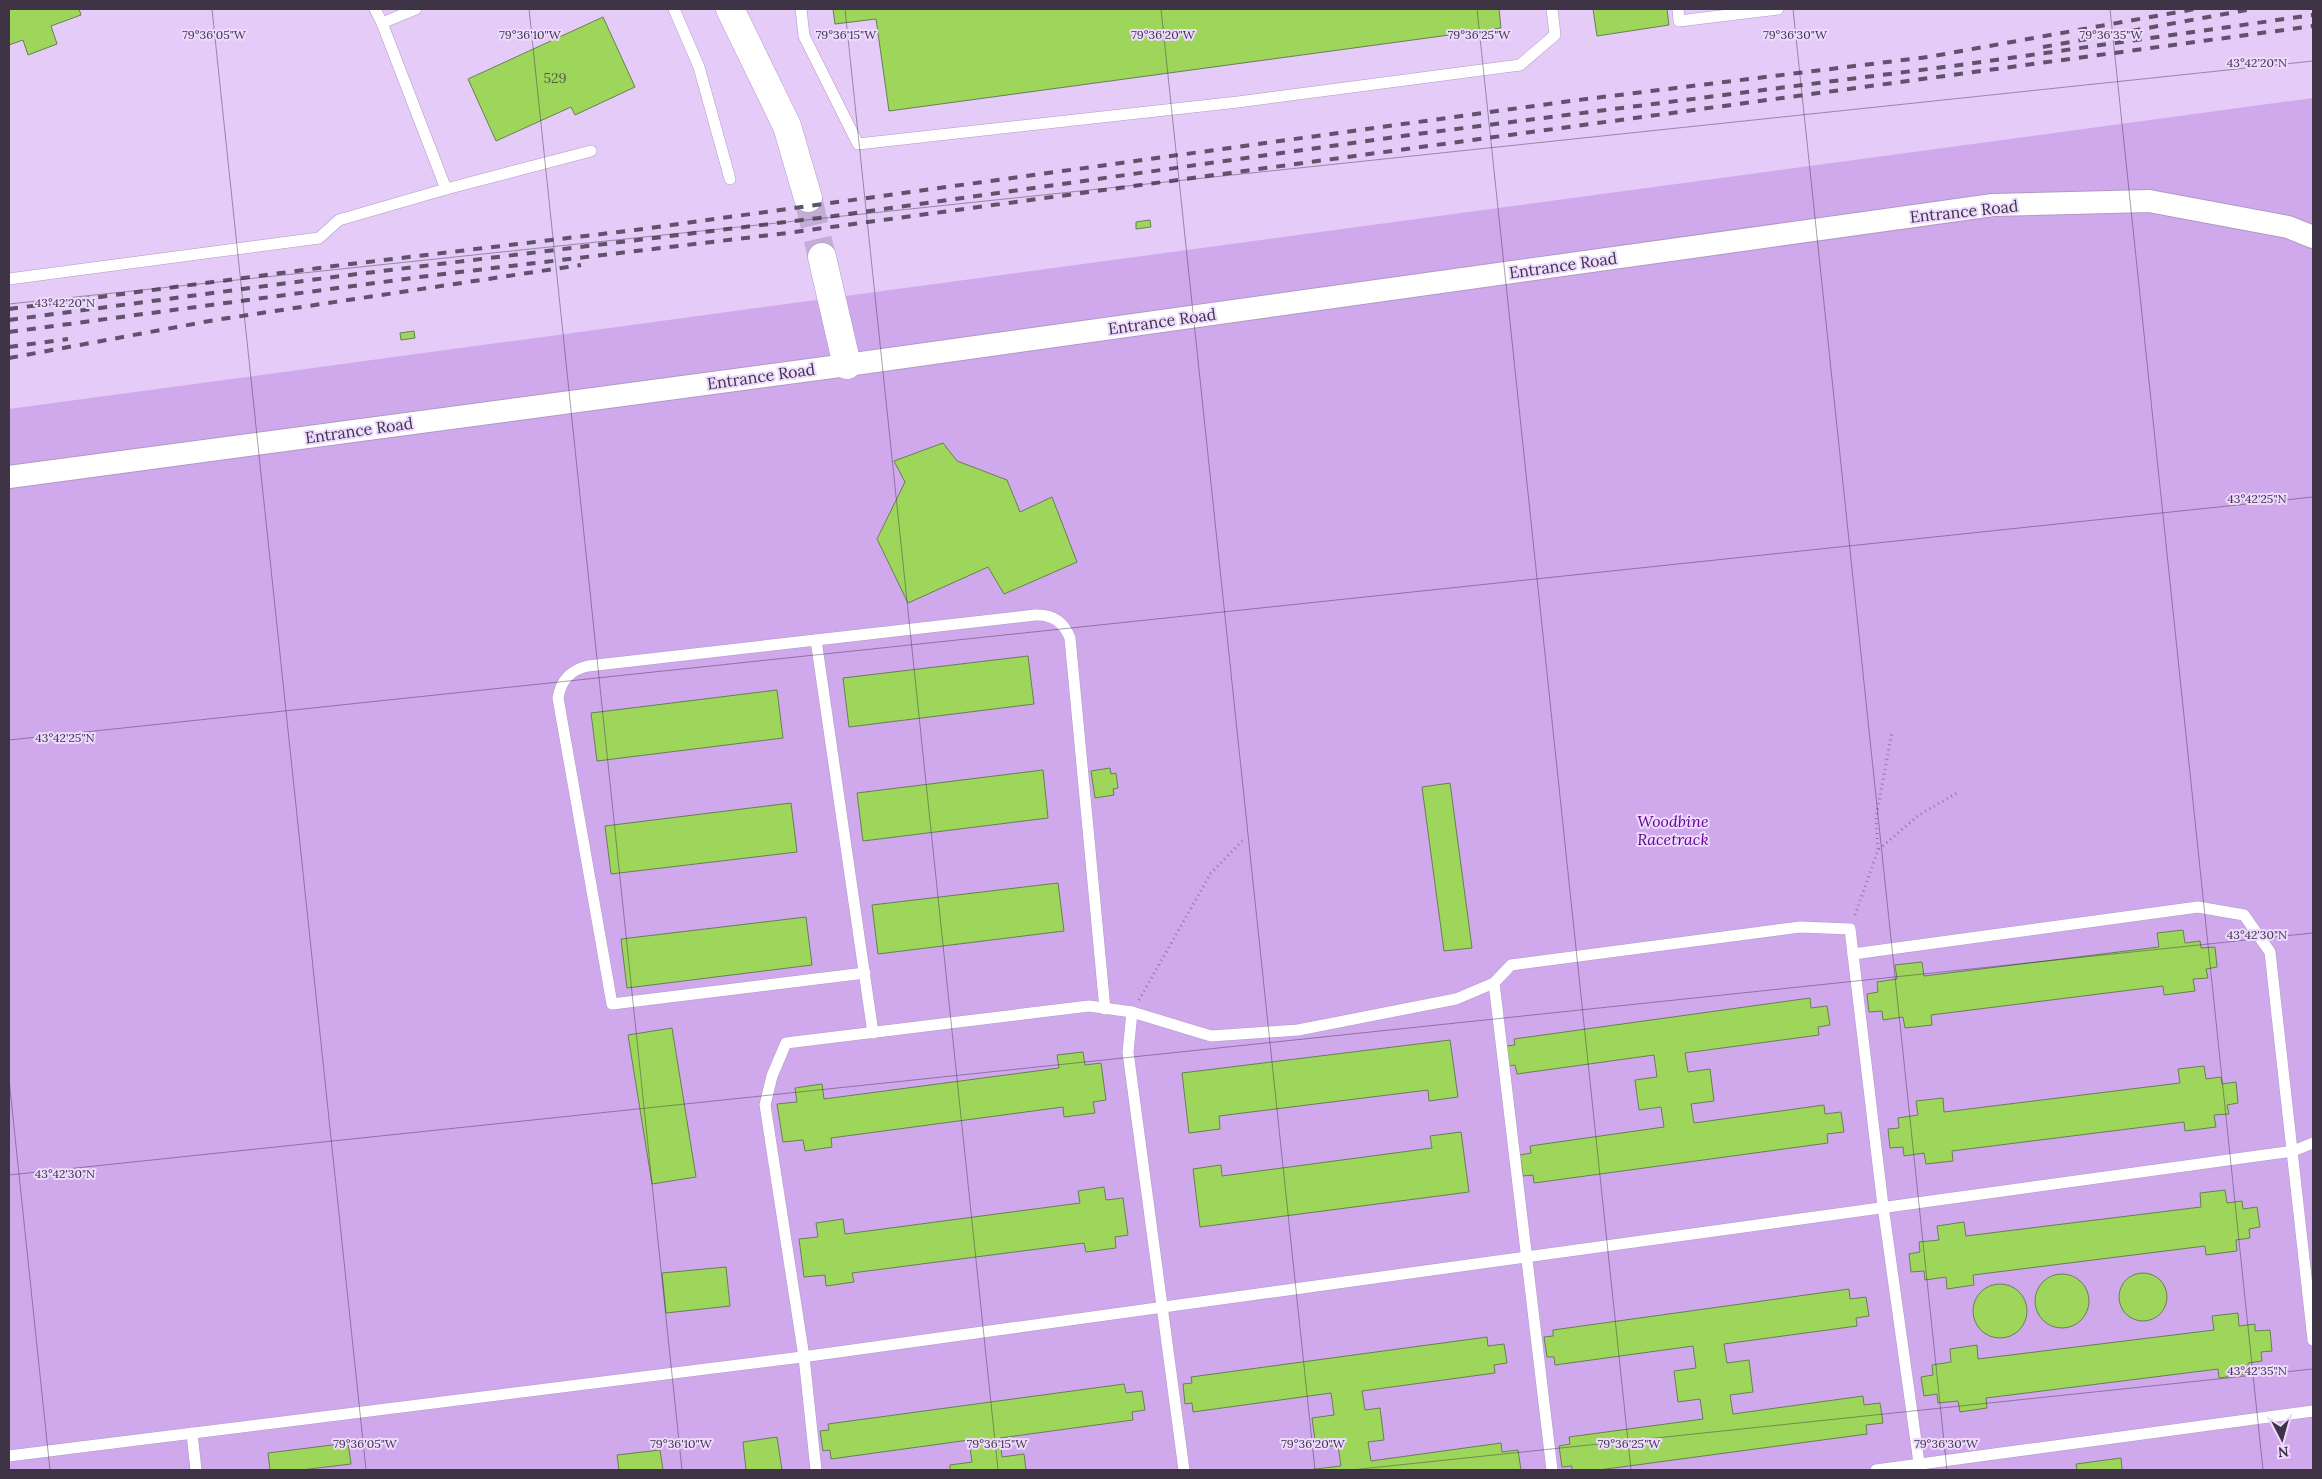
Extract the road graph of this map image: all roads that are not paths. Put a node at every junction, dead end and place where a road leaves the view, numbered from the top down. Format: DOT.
graph roads {
  1 [pos="375,9"];
  2 [pos="416,9"];
  3 [pos="674,9"];
  4 [pos="730,9"];
  5 [pos="801,9"];
  6 [pos="1552,9"];
  7 [pos="1678,9"];
  8 [pos="1778,9"];
  9 [pos="382,23"];
  10 [pos="591,151"];
  11 [pos="730,179"];
  12 [pos="446,189"];
  13 [pos="808,198"];
  14 [pos="2313,237"];
  15 [pos="822,257"];
  16 [pos="9,278"];
  17 [pos="847,365"];
  18 [pos="9,477"];
  19 [pos="816,640"];
  20 [pos="1853,954"];
  21 [pos="865,973"];
  22 [pos="1494,983"];
  23 [pos="1105,1009"];
  24 [pos="1132,1012"];
  25 [pos="873,1033"];
  26 [pos="2313,1143"];
  27 [pos="2292,1151"];
  28 [pos="1884,1206"];
  29 [pos="1526,1258"];
  30 [pos="1163,1308"];
  31 [pos="2313,1340"];
  32 [pos="804,1357"];
  33 [pos="2313,1411"];
  34 [pos="192,1433"];
  35 [pos="9,1456"];
  36 [pos="1920,1467"];
  37 [pos="196,1470"];
  38 [pos="816,1470"];
  39 [pos="1184,1470"];
  40 [pos="1552,1470"];
  41 [pos="1876,1470"];
  1 -- 9 [label="lane"];
  2 -- 9 [label="lane"];
  3 -- 11 [label="lane"];
  4 -- 13 [label="street"];
  5 -- 6 [label="lane"];
  7 -- 8 [label="lane"];
  9 -- 12 [label="lane"];
  10 -- 12 [label="lane"];
  12 -- 16 [label="lane"];
  14 -- 17 [label="street, Entrance Road"];
  15 -- 17 [label="street"];
  17 -- 18 [label="street, Entrance Road"];
  19 -- 21 [label="lane"];
  19 -- 21 [label="lane"];
  19 -- 23 [label="lane"];
  20 -- 22 [label="lane"];
  20 -- 27 [label="lane"];
  20 -- 28 [label="lane"];
  21 -- 25 [label="lane"];
  22 -- 24 [label="lane"];
  22 -- 29 [label="lane"];
  23 -- 24 [label="lane"];
  23 -- 25 [label="lane"];
  24 -- 30 [label="lane"];
  25 -- 32 [label="lane"];
  26 -- 27 [label="lane"];
  27 -- 28 [label="lane"];
  27 -- 31 [label="lane"];
  28 -- 29 [label="lane"];
  28 -- 36 [label="lane"];
  29 -- 30 [label="lane"];
  29 -- 40 [label="lane"];
  30 -- 32 [label="lane"];
  30 -- 39 [label="lane"];
  32 -- 34 [label="lane"];
  32 -- 38 [label="lane"];
  33 -- 36 [label="lane"];
  34 -- 35 [label="lane"];
  34 -- 37 [label="lane"];
  36 -- 41 [label="lane"];
}
